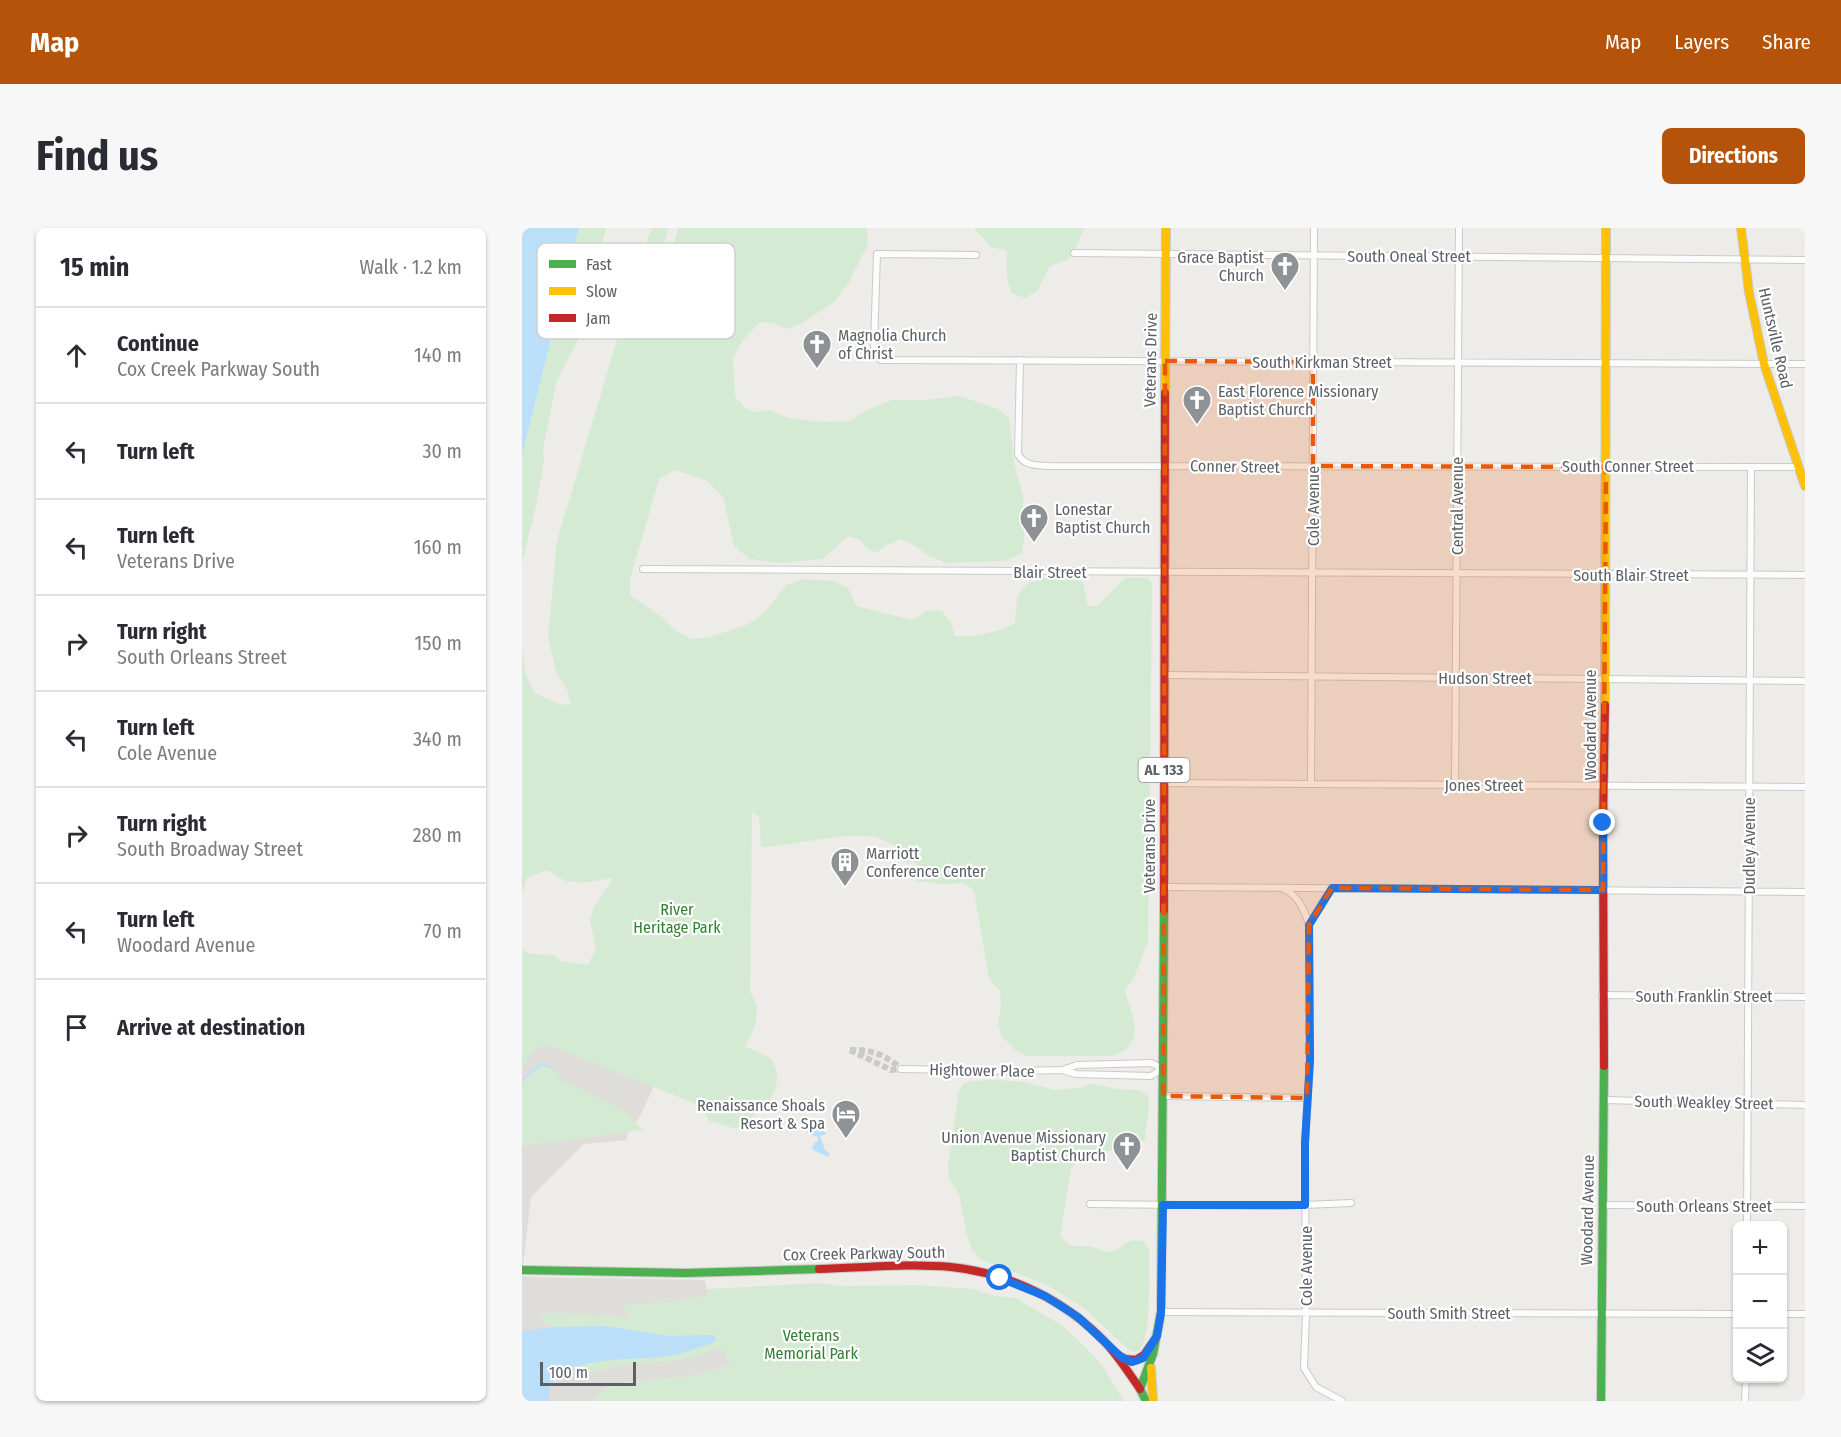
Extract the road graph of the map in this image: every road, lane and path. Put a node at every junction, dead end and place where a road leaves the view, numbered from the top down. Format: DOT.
graph roads {
  1 [pos="1166,228"];
  2 [pos="1314,228"];
  3 [pos="1459,228"];
  4 [pos="1606,228"];
  5 [pos="1741,228"];
  6 [pos="1074,253"];
  7 [pos="976,255"];
  8 [pos="1166,255"];
  9 [pos="1314,256"];
  10 [pos="1459,257"];
  11 [pos="1606,258"];
  12 [pos="1745,259"];
  13 [pos="1805,260"];
  14 [pos="1020,360"];
  15 [pos="1165,361"];
  16 [pos="1313,362"];
  17 [pos="1458,362"];
  18 [pos="1606,363"];
  19 [pos="1764,364"];
  20 [pos="1805,364"];
  21 [pos="1166,465"];
  22 [pos="1313,466"];
  23 [pos="1457,466"];
  24 [pos="1606,467"];
  25 [pos="1751,467"];
  26 [pos="1798,467"];
  27 [pos="1805,486"];
  28 [pos="643,569"];
  29 [pos="1165,573"];
  30 [pos="1312,574"];
  31 [pos="1456,575"];
  32 [pos="1606,575"];
  33 [pos="1751,575"];
  34 [pos="1805,575"];
  35 [pos="1164,675"];
  36 [pos="1312,677"];
  37 [pos="1456,678"];
  38 [pos="1605,679"];
  39 [pos="1750,681"];
  40 [pos="1805,681"];
  41 [pos="1164,783"];
  42 [pos="1311,784"];
  43 [pos="1455,785"];
  44 [pos="1605,786"];
  45 [pos="1749,787"];
  46 [pos="1805,787"];
  47 [pos="1163,887"];
  48 [pos="1277,888"];
  49 [pos="1332,888"];
  50 [pos="1603,890"];
  51 [pos="1749,891"];
  52 [pos="1805,892"];
  53 [pos="1309,925"];
  54 [pos="1602,995"];
  55 [pos="1748,996"];
  56 [pos="1805,997"];
  57 [pos="901,1069"];
  58 [pos="1162,1069"];
  59 [pos="1062,1070"];
  60 [pos="1163,1096"];
  61 [pos="1307,1098"];
  62 [pos="1603,1100"];
  63 [pos="1747,1103"];
  64 [pos="1805,1105"];
  65 [pos="1351,1203"];
  66 [pos="1090,1204"];
  67 [pos="1163,1205"];
  68 [pos="1305,1205"];
  69 [pos="1604,1205"];
  70 [pos="1747,1206"];
  71 [pos="1805,1206"];
  72 [pos="1747,1221"];
  73 [pos="522,1270"];
  74 [pos="1161,1312"];
  75 [pos="1306,1312"];
  76 [pos="1603,1314"];
  77 [pos="1733,1314"];
  78 [pos="1787,1314"];
  79 [pos="1805,1314"];
  80 [pos="1157,1336"];
  81 [pos="1114,1352"];
  82 [pos="1153,1354"];
  83 [pos="1746,1383"];
  84 [pos="1140,1389"];
  85 [pos="1146,1401"];
  86 [pos="1153,1401"];
  87 [pos="1342,1401"];
  88 [pos="1601,1401"];
  89 [pos="1746,1401"];
  1 -- 8 [label="main road, Veterans Drive / AL 133"];
  2 -- 9 [label="street, Cole Avenue"];
  3 -- 10 [label="street, Central Avenue"];
  4 -- 11 [label="main road, Woodard Avenue"];
  5 -- 12 [label="main road, Huntsville Road"];
  6 -- 8 [label="street, South Oneal Street"];
  7 -- 14 [label="street, South Kirkman Street"];
  8 -- 9 [label="street, South Oneal Street"];
  8 -- 15 [label="main road, Veterans Drive / AL 133"];
  9 -- 10 [label="street, South Oneal Street"];
  9 -- 16 [label="street, Cole Avenue"];
  10 -- 11 [label="street, South Oneal Street"];
  10 -- 17 [label="street, Central Avenue"];
  11 -- 12 [label="street, South Oneal Street"];
  11 -- 18 [label="main road, Woodard Avenue"];
  12 -- 13 [label="street, South Oneal Street"];
  12 -- 19 [label="main road, Huntsville Road"];
  14 -- 15 [label="street, South Kirkman Street"];
  14 -- 21 [label="street, Conner Street"];
  15 -- 16 [label="street, South Kirkman Street"];
  15 -- 21 [label="main road, Veterans Drive / AL 133"];
  16 -- 17 [label="street, South Kirkman Street"];
  16 -- 22 [label="street, Cole Avenue"];
  17 -- 18 [label="street, South Kirkman Street"];
  17 -- 23 [label="street, Central Avenue"];
  18 -- 19 [label="street, South Kirkman Street"];
  18 -- 24 [label="main road, Woodard Avenue"];
  19 -- 20 [label="street, South Kirkman Street"];
  19 -- 26 [label="main road, Huntsville Road"];
  21 -- 22 [label="street, Conner Street"];
  21 -- 29 [label="main road, Veterans Drive / AL 133"];
  22 -- 23 [label="street, Conner Street"];
  22 -- 30 [label="street, Cole Avenue"];
  23 -- 24 [label="street, South Conner Street"];
  23 -- 31 [label="street, Central Avenue"];
  24 -- 25 [label="street, South Conner Street"];
  24 -- 32 [label="main road, Woodard Avenue"];
  25 -- 26 [label="street, South Conner Street"];
  25 -- 33 [label="street, Dudley Avenue"];
  26 -- 27 [label="main road, Huntsville Road"];
  28 -- 29 [label="street, Blair Street"];
  29 -- 30 [label="street, Blair Street"];
  29 -- 35 [label="main road, Veterans Drive / AL 133"];
  30 -- 31 [label="street, Blair Street"];
  30 -- 36 [label="street, Cole Avenue"];
  31 -- 32 [label="street, South Blair Street"];
  31 -- 37 [label="street, Central Avenue"];
  32 -- 33 [label="street, South Blair Street"];
  32 -- 38 [label="main road, Woodard Avenue"];
  33 -- 34 [label="street, South Blair Street"];
  33 -- 39 [label="street, Dudley Avenue"];
  35 -- 36 [label="street, Hudson Street"];
  35 -- 41 [label="main road, Veterans Drive / AL 133"];
  36 -- 37 [label="street, Hudson Street"];
  36 -- 42 [label="street, Cole Avenue"];
  37 -- 38 [label="street, Hudson Street"];
  37 -- 43 [label="street, Central Avenue"];
  38 -- 39 [label="street, Hudson Street"];
  38 -- 44 [label="main road, Woodard Avenue"];
  39 -- 40 [label="street, Hudson Street"];
  39 -- 45 [label="street, Dudley Avenue"];
  41 -- 42 [label="street, Jones Street"];
  41 -- 47 [label="main road, Veterans Drive / AL 133"];
  42 -- 43 [label="street, Jones Street"];
  43 -- 44 [label="street, Jones Street"];
  44 -- 45 [label="street, Jones Street"];
  44 -- 50 [label="main road, Woodard Avenue"];
  45 -- 46 [label="street, Jones Street"];
  45 -- 51 [label="street, Dudley Avenue"];
  47 -- 48 [label="street"];
  47 -- 58 [label="main road, Veterans Drive / AL 133"];
  48 -- 49 [label="street"];
  48 -- 53 [label="street, Cole Avenue"];
  49 -- 50 [label="street"];
  49 -- 53 [label="street"];
  50 -- 51 [label="street"];
  50 -- 54 [label="main road, Woodard Avenue"];
  51 -- 52 [label="street"];
  51 -- 55 [label="street, Dudley Avenue"];
  53 -- 61 [label="street, Cole Avenue"];
  54 -- 55 [label="street, South Franklin Street"];
  54 -- 62 [label="main road, Woodard Avenue"];
  55 -- 56 [label="street, South Franklin Street"];
  55 -- 63 [label="street, Dudley Avenue"];
  57 -- 59 [label="street, Hightower Place"];
  58 -- 59 [label="street, Hightower Place"];
  58 -- 59 [label="street, Hightower Place"];
  58 -- 60 [label="main road, Veterans Drive / AL 133"];
  60 -- 61 [label="street"];
  60 -- 67 [label="main road, Veterans Drive / AL 133"];
  61 -- 68 [label="street, Cole Avenue"];
  62 -- 63 [label="street, South Weakley Street"];
  62 -- 69 [label="main road, Woodard Avenue"];
  63 -- 64 [label="street, South Weakley Street"];
  63 -- 70 [label="street, Dudley Avenue"];
  65 -- 68 [label="street"];
  66 -- 67 [label="street"];
  67 -- 68 [label="street"];
  67 -- 74 [label="main road, Veterans Drive / AL 133"];
  68 -- 75 [label="street, Cole Avenue"];
  69 -- 70 [label="street, South Orleans Street"];
  69 -- 76 [label="main road, Woodard Avenue"];
  70 -- 71 [label="street, South Orleans Street"];
  70 -- 72 [label="street, Dudley Avenue"];
  73 -- 81 [label="main road, Cox Creek Parkway South"];
  74 -- 75 [label="street, South Smith Street"];
  74 -- 80 [label="main road, Veterans Drive / AL 133"];
  75 -- 76 [label="street, South Smith Street"];
  75 -- 87 [label="street, Cole Avenue"];
  76 -- 77 [label="street, South Smith Street"];
  76 -- 88 [label="main road, Woodard Avenue"];
  78 -- 79 [label="street"];
  80 -- 81 [label="main road"];
  80 -- 82 [label="main road, Veterans Drive / AL 133"];
  81 -- 84 [label="main road, Cox Creek Parkway South"];
  82 -- 84 [label="main road, Veterans Drive / AL 133"];
  82 -- 86 [label="main road"];
  83 -- 89 [label="street"];
  84 -- 85 [label="main road, Cox Creek Parkway South"];
}
